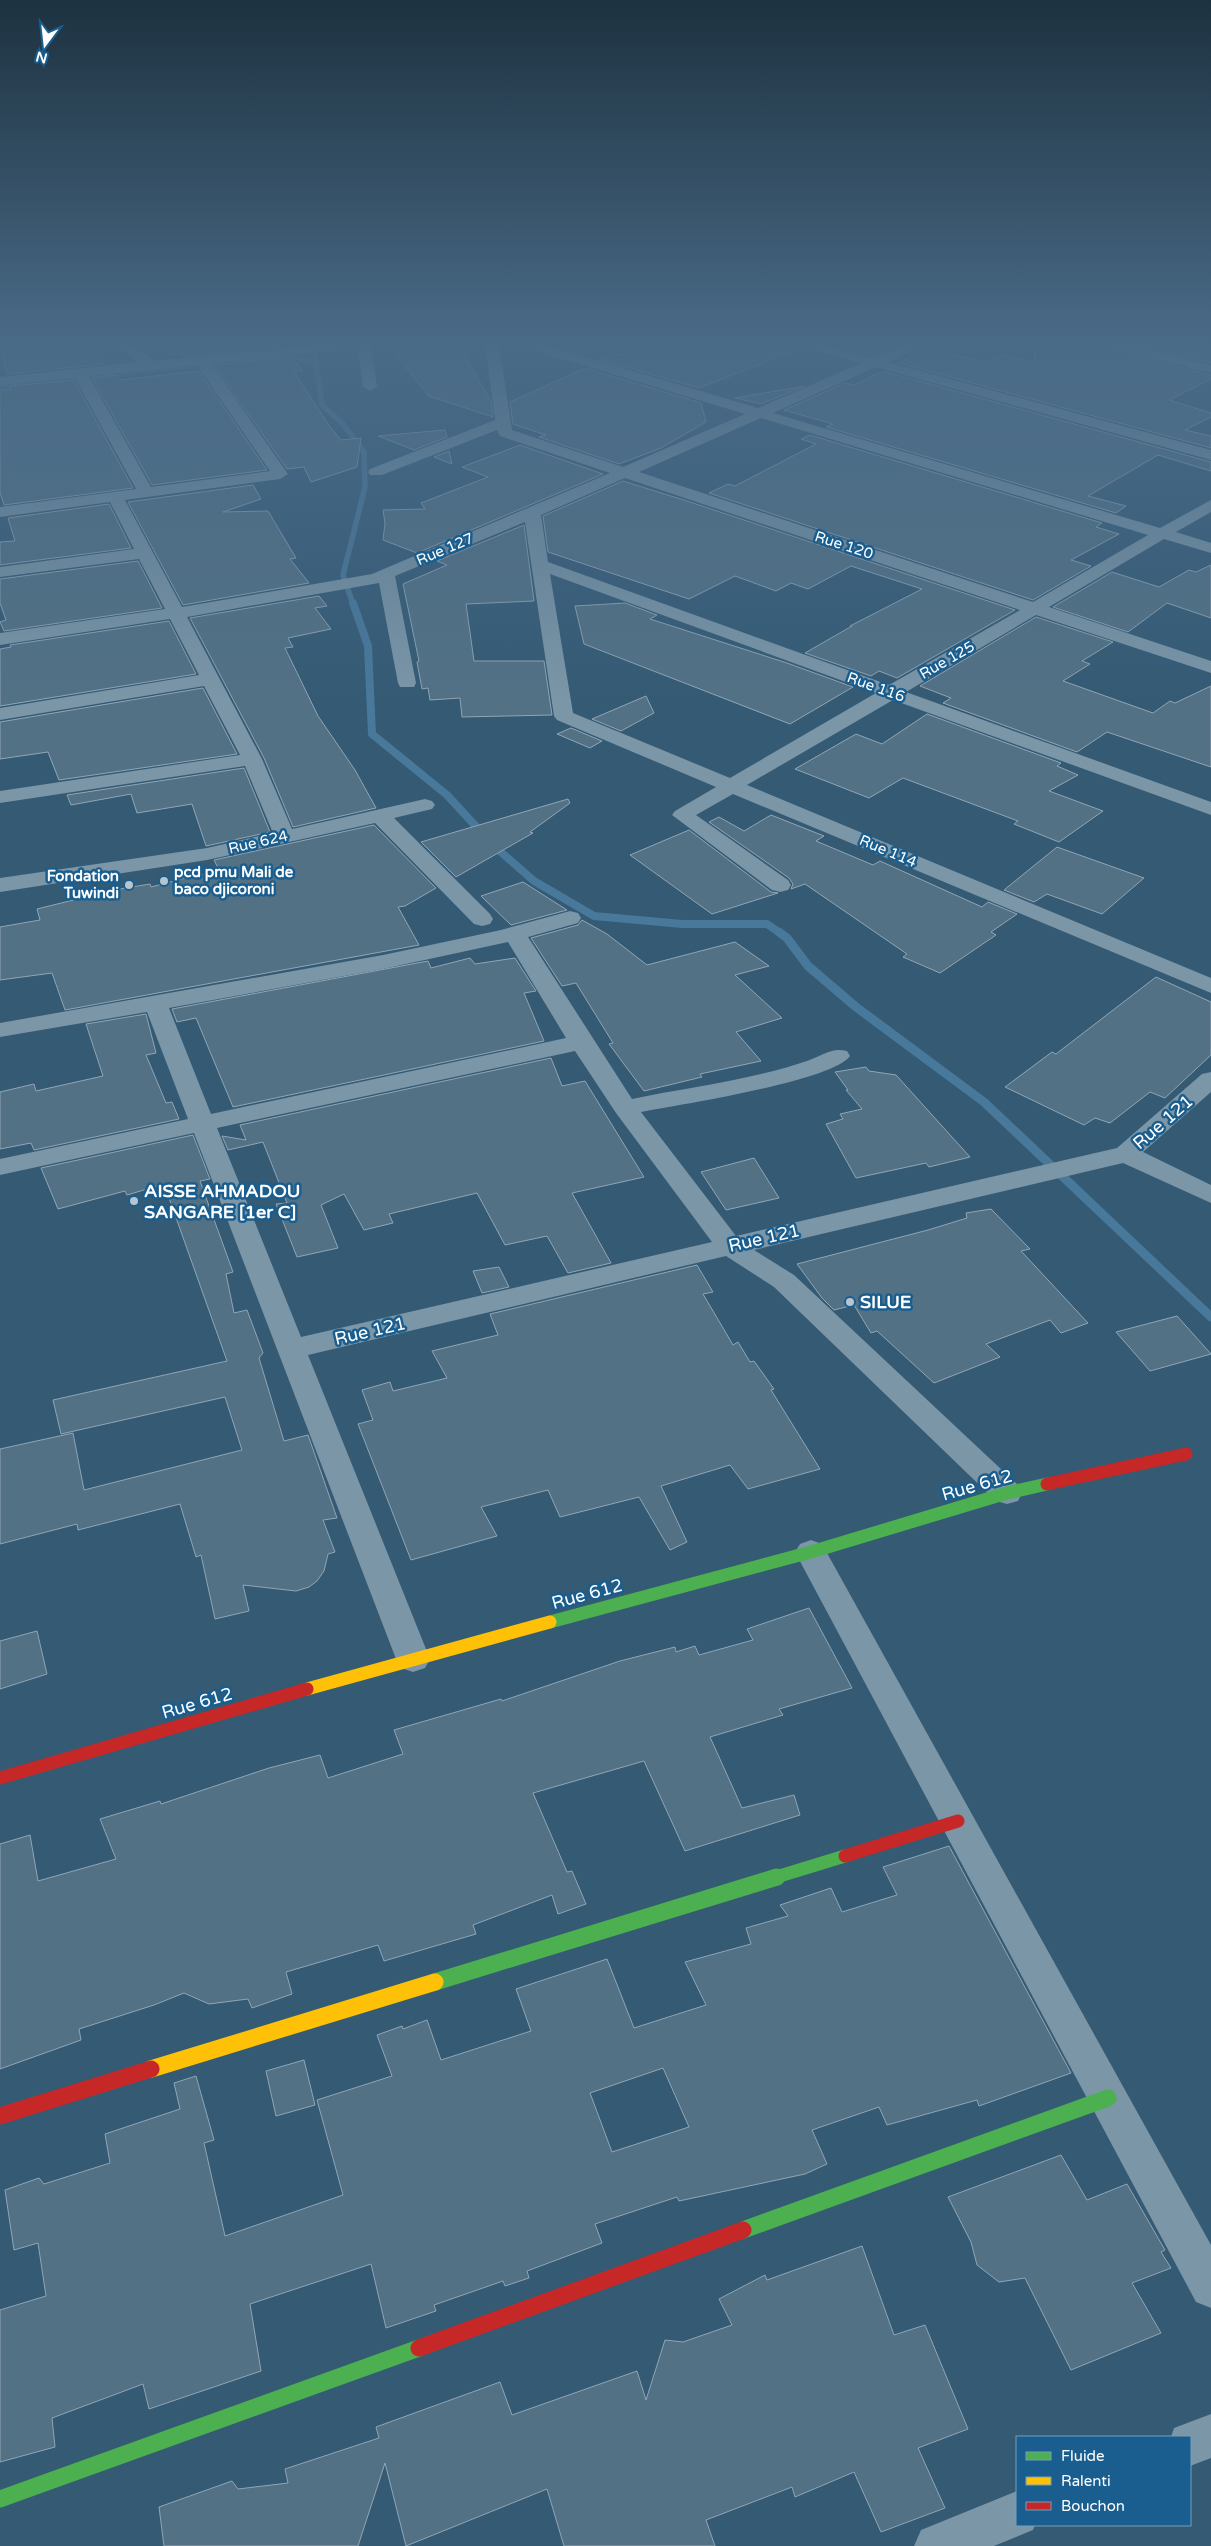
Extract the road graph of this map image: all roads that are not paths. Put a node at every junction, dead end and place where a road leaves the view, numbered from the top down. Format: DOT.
graph roads {
  1 [pos="130,463"];
  2 [pos="272,463"];
  3 [pos="399,463"];
  4 [pos="596,463"];
  5 [pos="645,463"];
  6 [pos="928,463"];
  7 [pos="376,472"];
  8 [pos="624,472"];
  9 [pos="146,492"];
  10 [pos="115,496"];
  11 [pos="1211,506"];
  12 [pos="0,512"];
  13 [pos="532,513"];
  14 [pos="1163,534"];
  15 [pos="1211,548"];
  16 [pos="144,553"];
  17 [pos="541,565"];
  18 [pos="0,572"];
  19 [pos="386,574"];
  20 [pos="1035,608"];
  21 [pos="177,613"];
  22 [pos="0,639"];
  23 [pos="1211,667"];
  24 [pos="212,679"];
  25 [pos="407,683"];
  26 [pos="891,693"];
  27 [pos="0,714"];
  28 [pos="252,759"];
  29 [pos="732,786"];
  30 [pos="0,797"];
  31 [pos="425,805"];
  32 [pos="1211,810"];
  33 [pos="381,817"];
  34 [pos="284,835"];
  35 [pos="780,884"];
  36 [pos="0,885"];
  37 [pos="570,918"];
  38 [pos="482,919"];
  39 [pos="515,935"];
  40 [pos="1211,986"];
  41 [pos="155,1002"];
  42 [pos="0,1030"];
  43 [pos="581,1042"];
  44 [pos="838,1056"];
  45 [pos="1211,1080"];
  46 [pos="625,1108"];
  47 [pos="203,1123"];
  48 [pos="1126,1154"];
  49 [pos="0,1167"];
  50 [pos="1211,1195"];
  51 [pos="729,1246"];
  52 [pos="292,1349"];
  53 [pos="1186,1454"];
  54 [pos="1007,1493"];
  55 [pos="811,1552"];
  56 [pos="413,1659"];
  57 [pos="0,1778"];
  58 [pos="958,1821"];
  59 [pos="1108,2098"];
  60 [pos="0,2116"];
  61 [pos="1211,2287"];
  62 [pos="1211,2436"];
  63 [pos="1191,2444"];
  64 [pos="0,2499"];
  65 [pos="1016,2514"];
  66 [pos="936,2546"];
  1 -- 9 [label="street"];
  2 -- 9 [label="street"];
  3 -- 7 [label="street"];
  4 -- 8 [label="street, Rue 120"];
  5 -- 8 [label="street, Rue 127"];
  6 -- 14 [label="street"];
  8 -- 13 [label="street, Rue 127"];
  8 -- 20 [label="street, Rue 120"];
  9 -- 10 [label="street"];
  10 -- 12 [label="street"];
  10 -- 16 [label="street"];
  11 -- 14 [label="street, Rue 125"];
  13 -- 17 [label="street"];
  13 -- 19 [label="street, Rue 127"];
  14 -- 15 [label="street"];
  14 -- 20 [label="street, Rue 125"];
  16 -- 18 [label="street"];
  16 -- 21 [label="street"];
  17 -- 26 [label="street, Rue 116"];
  17 -- 29 [label="street, Rue 114"];
  19 -- 21 [label="street, Rue 127"];
  19 -- 25 [label="street"];
  20 -- 23 [label="street, Rue 120"];
  20 -- 26 [label="street, Rue 125"];
  21 -- 22 [label="street, Rue 127"];
  21 -- 24 [label="street"];
  24 -- 27 [label="street"];
  24 -- 28 [label="street"];
  26 -- 29 [label="street, Rue 125"];
  26 -- 32 [label="street, Rue 116"];
  28 -- 30 [label="street"];
  28 -- 34 [label="street"];
  29 -- 35 [label="street, Rue 125"];
  29 -- 40 [label="street, Rue 114"];
  31 -- 33 [label="street, Rue 624"];
  33 -- 34 [label="street, Rue 624"];
  33 -- 38 [label="street"];
  34 -- 36 [label="street, Rue 624"];
  37 -- 39 [label="street"];
  39 -- 41 [label="street"];
  39 -- 43 [label="street"];
  41 -- 42 [label="street"];
  41 -- 47 [label="street"];
  43 -- 46 [label="street"];
  43 -- 47 [label="street"];
  44 -- 46 [label="street"];
  45 -- 48 [label="street, Rue 121"];
  46 -- 51 [label="street"];
  47 -- 49 [label="street"];
  47 -- 52 [label="street"];
  48 -- 50 [label="street"];
  48 -- 51 [label="street, Rue 121"];
  51 -- 52 [label="street, Rue 121"];
  51 -- 54 [label="street"];
  52 -- 56 [label="street"];
  53 -- 54 [label="street, Rue 612"];
  54 -- 55 [label="street, Rue 612"];
  55 -- 56 [label="street, Rue 612"];
  55 -- 58 [label="street"];
  56 -- 57 [label="street, Rue 612"];
  58 -- 59 [label="street"];
  58 -- 60 [label="street"];
  59 -- 61 [label="street"];
  59 -- 64 [label="street"];
  62 -- 63 [label="street"];
  65 -- 66 [label="street"];
}
